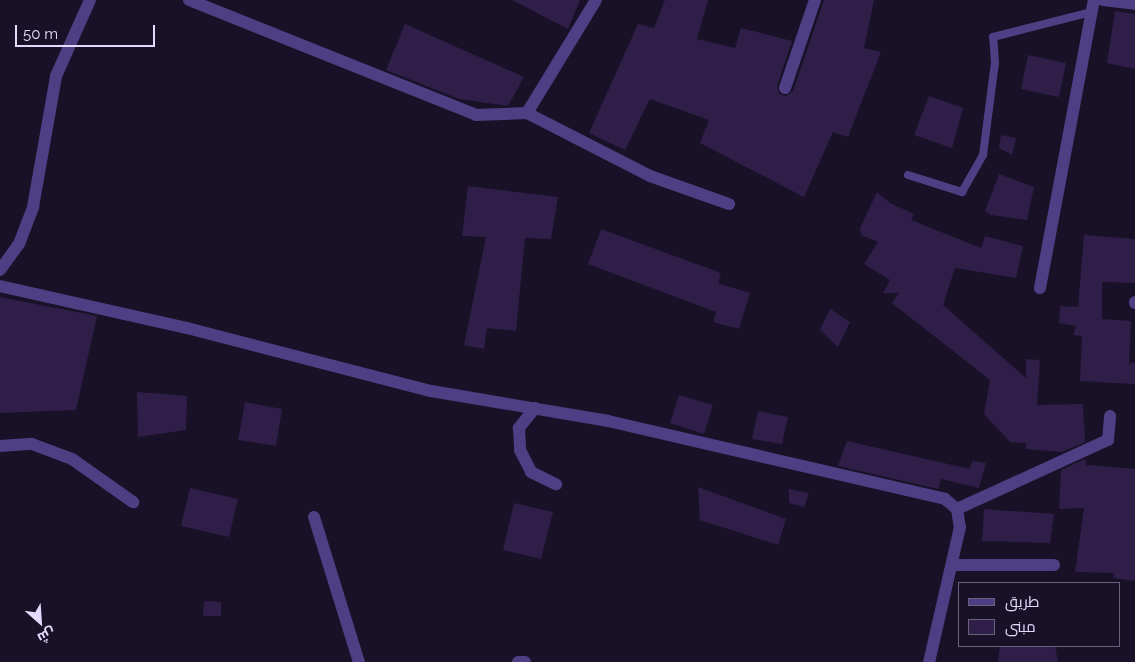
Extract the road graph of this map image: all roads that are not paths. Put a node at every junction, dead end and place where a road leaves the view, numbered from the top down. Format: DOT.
graph roads {
  1 [pos="90,0"];
  2 [pos="189,0"];
  3 [pos="596,0"];
  4 [pos="815,0"];
  5 [pos="1104,0"];
  6 [pos="1135,4"];
  7 [pos="220,5"];
  8 [pos="1093,6"];
  9 [pos="785,88"];
  10 [pos="527,113"];
  11 [pos="908,175"];
  12 [pos="728,204"];
  13 [pos="0,270"];
  14 [pos="0,286"];
  15 [pos="1040,288"];
  16 [pos="535,408"];
  17 [pos="1110,416"];
  18 [pos="0,446"];
  19 [pos="556,484"];
  20 [pos="133,502"];
  21 [pos="957,509"];
  22 [pos="314,517"];
  23 [pos="953,565"];
  24 [pos="1054,565"];
  25 [pos="360,662"];
  26 [pos="518,662"];
  27 [pos="525,662"];
  28 [pos="929,662"];
  1 -- 13 [label="street"];
  2 -- 7 [label="street"];
  3 -- 10 [label="street"];
  4 -- 9 [label="street"];
  5 -- 6 [label="street"];
  7 -- 10 [label="street"];
  8 -- 11 [label="lane"];
  8 -- 15 [label="street"];
  10 -- 12 [label="street"];
  14 -- 16 [label="street"];
  16 -- 19 [label="street"];
  16 -- 21 [label="street"];
  17 -- 21 [label="street"];
  18 -- 20 [label="street"];
  21 -- 23 [label="street"];
  22 -- 25 [label="street"];
  23 -- 24 [label="street"];
  23 -- 28 [label="street"];
  26 -- 27 [label="street"];
}
